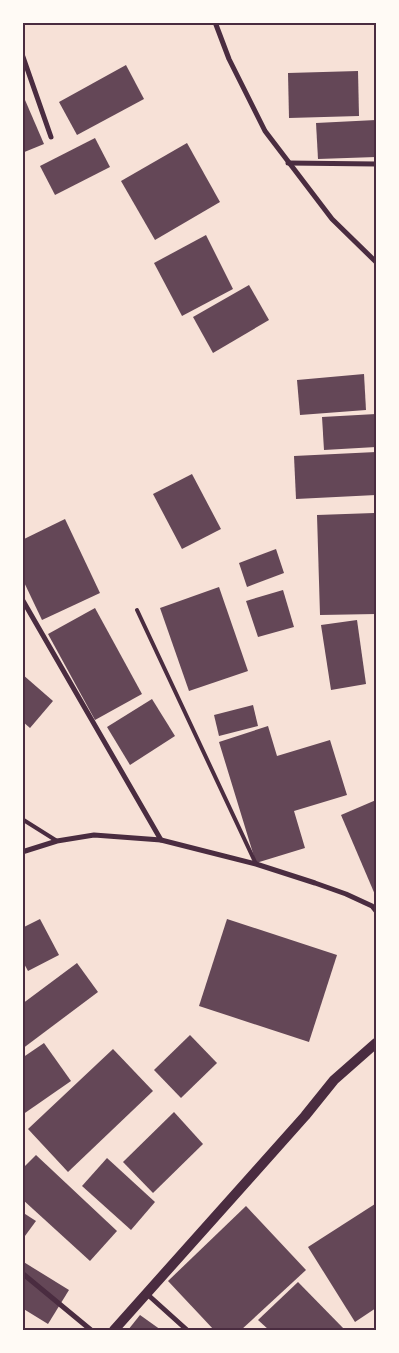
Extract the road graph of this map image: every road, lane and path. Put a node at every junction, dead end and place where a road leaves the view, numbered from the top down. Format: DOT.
graph roads {
  1 [pos="216,22"];
  2 [pos="22,54"];
  3 [pos="52,137"];
  4 [pos="288,164"];
  5 [pos="376,164"];
  6 [pos="376,262"];
  7 [pos="22,599"];
  8 [pos="137,610"];
  9 [pos="22,819"];
  10 [pos="161,840"];
  11 [pos="57,841"];
  12 [pos="22,852"];
  13 [pos="256,864"];
  14 [pos="376,911"];
  15 [pos="376,1043"];
  16 [pos="22,1273"];
  17 [pos="147,1294"];
  18 [pos="91,1330"];
  19 [pos="114,1330"];
  20 [pos="187,1330"];
  1 -- 4 [label="street"];
  2 -- 3 [label="street"];
  4 -- 5 [label="street"];
  4 -- 6 [label="street"];
  7 -- 10 [label="street"];
  8 -- 13 [label="lane"];
  9 -- 11 [label="lane"];
  10 -- 11 [label="street"];
  10 -- 13 [label="street"];
  11 -- 12 [label="street"];
  13 -- 14 [label="street"];
  15 -- 17 [label="main road"];
  16 -- 18 [label="street"];
  17 -- 19 [label="main road"];
  17 -- 20 [label="street"];
}
